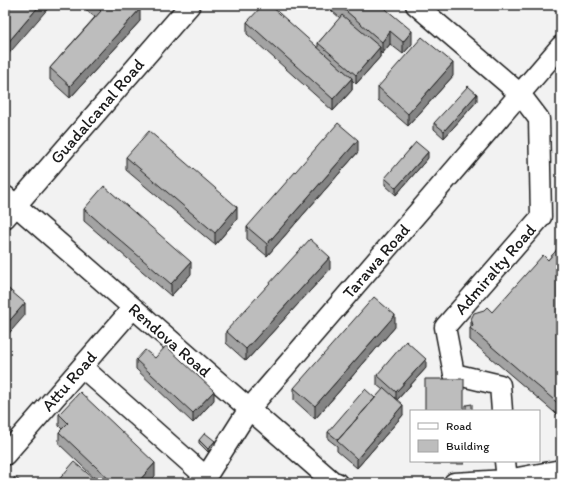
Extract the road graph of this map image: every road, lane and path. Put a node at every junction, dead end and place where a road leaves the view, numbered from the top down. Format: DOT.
graph roads {
  1 [pos="190,5"];
  2 [pos="416,5"];
  3 [pos="561,46"];
  4 [pos="520,94"];
  5 [pos="9,206"];
  6 [pos="133,308"];
  7 [pos="82,367"];
  8 [pos="249,409"];
  9 [pos="502,410"];
  10 [pos="5,455"];
  11 [pos="506,470"];
  12 [pos="561,470"];
  13 [pos="203,480"];
  14 [pos="337,483"];
  15 [pos="454,483"];
  1 -- 5 [label="street, Guadalcanal Road"];
  2 -- 4 [label="street"];
  3 -- 4 [label="street, Tarawa Road"];
  4 -- 8 [label="street, Tarawa Road"];
  4 -- 9 [label="street, Admiralty Road"];
  5 -- 6 [label="street, Rendova Road"];
  6 -- 7 [label="street, Attu Road"];
  6 -- 8 [label="street, Rendova Road"];
  7 -- 10 [label="street, Attu Road"];
  7 -- 13 [label="street"];
  8 -- 13 [label="street, Tarawa Road"];
  8 -- 14 [label="street, Rendova Road"];
  11 -- 12 [label="street"];
  11 -- 15 [label="street"];
}
